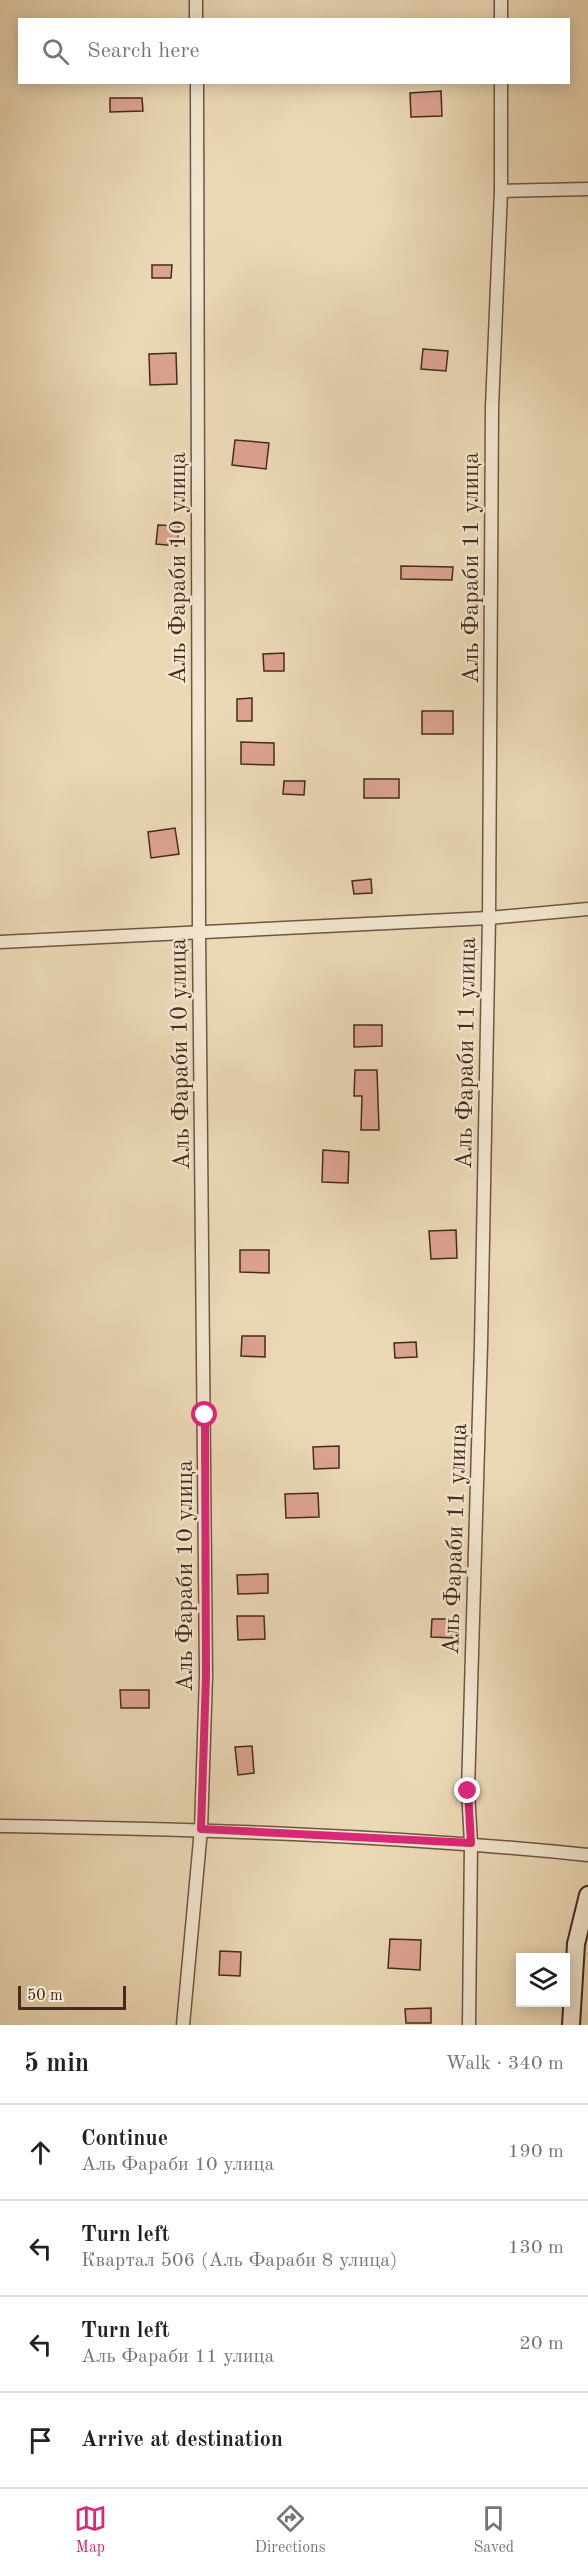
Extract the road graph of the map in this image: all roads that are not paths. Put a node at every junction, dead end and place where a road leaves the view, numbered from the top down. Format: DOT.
graph roads {
  1 [pos="196,0"];
  2 [pos="501,0"];
  3 [pos="196,18"];
  4 [pos="501,18"];
  5 [pos="196,84"];
  6 [pos="501,84"];
  7 [pos="588,189"];
  8 [pos="501,191"];
  9 [pos="588,909"];
  10 [pos="489,918"];
  11 [pos="199,932"];
  12 [pos="0,942"];
  13 [pos="0,1826"];
  14 [pos="201,1829"];
  15 [pos="471,1843"];
  16 [pos="588,1855"];
  17 [pos="588,1895"];
  18 [pos="183,2025"];
  19 [pos="469,2025"];
  20 [pos="571,2025"];
  1 -- 3 [label="street"];
  2 -- 4 [label="street"];
  5 -- 11 [label="street, Аль Фараби 10 улица"];
  6 -- 8 [label="street, Аль Фараби 11 улица"];
  7 -- 8 [label="street"];
  8 -- 10 [label="street, Аль Фараби 11 улица"];
  9 -- 10 [label="street"];
  10 -- 11 [label="street"];
  10 -- 15 [label="street, Аль Фараби 11 улица"];
  11 -- 12 [label="street"];
  11 -- 14 [label="street, Аль Фараби 10 улица"];
  13 -- 14 [label="street"];
  14 -- 15 [label="street"];
  14 -- 18 [label="street, Аль Фараби 10 улица"];
  15 -- 16 [label="street"];
  15 -- 19 [label="street, Аль Фараби 11 улица"];
  17 -- 20 [label="street"];
}
